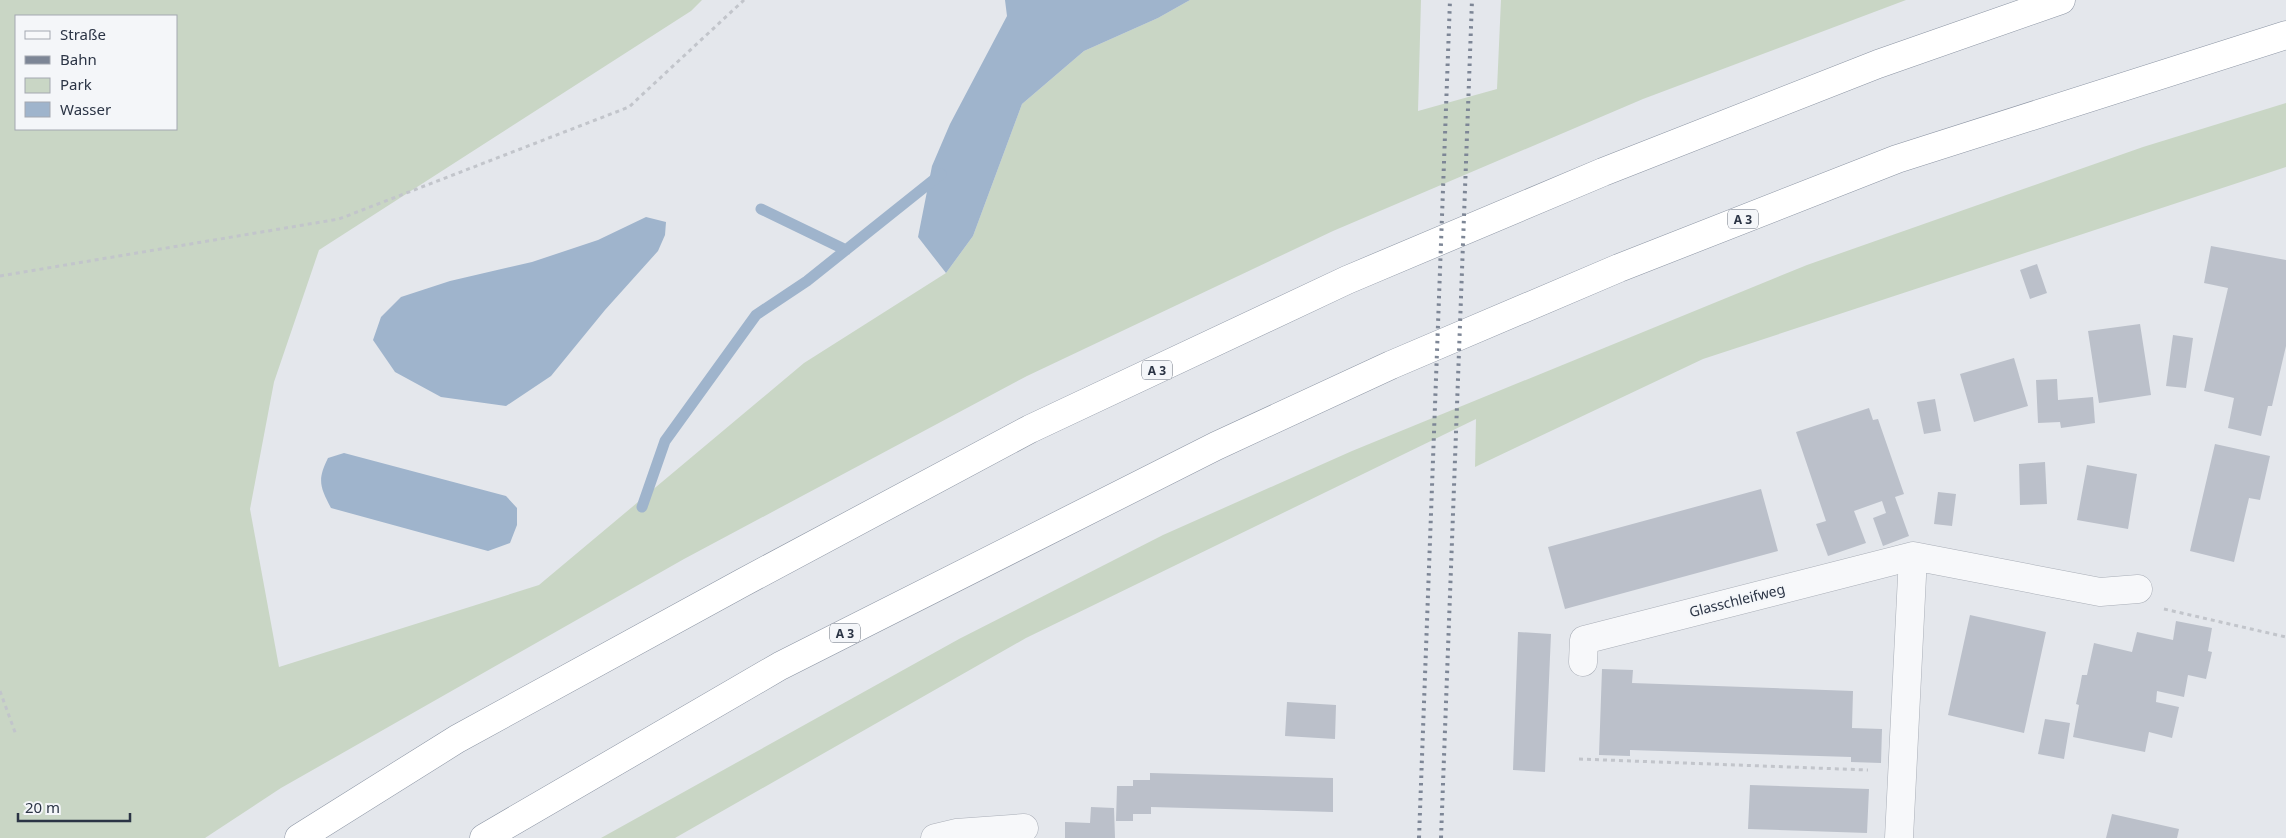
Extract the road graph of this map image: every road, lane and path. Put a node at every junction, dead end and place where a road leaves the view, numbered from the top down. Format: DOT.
graph roads {
  1 [pos="744,0"];
  2 [pos="2061,0"];
  3 [pos="2286,35"];
  4 [pos="0,276"];
  5 [pos="1913,556"];
  6 [pos="2138,589"];
  7 [pos="2286,637"];
  8 [pos="1583,662"];
  9 [pos="0,691"];
  10 [pos="16,735"];
  11 [pos="1580,759"];
  12 [pos="1901,771"];
  13 [pos="1024,828"];
  14 [pos="299,838"];
  15 [pos="484,838"];
  16 [pos="935,838"];
  17 [pos="1899,838"];
  1 -- 4 [label="path"];
  2 -- 14 [label="highway, A 3"];
  3 -- 15 [label="highway, A 3"];
  5 -- 6 [label="street, Glasschleifweg"];
  5 -- 8 [label="street, Glasschleifweg"];
  5 -- 12 [label="street"];
  6 -- 7 [label="path"];
  9 -- 10 [label="path"];
  11 -- 12 [label="path"];
  12 -- 17 [label="street"];
  13 -- 16 [label="street"];
}
